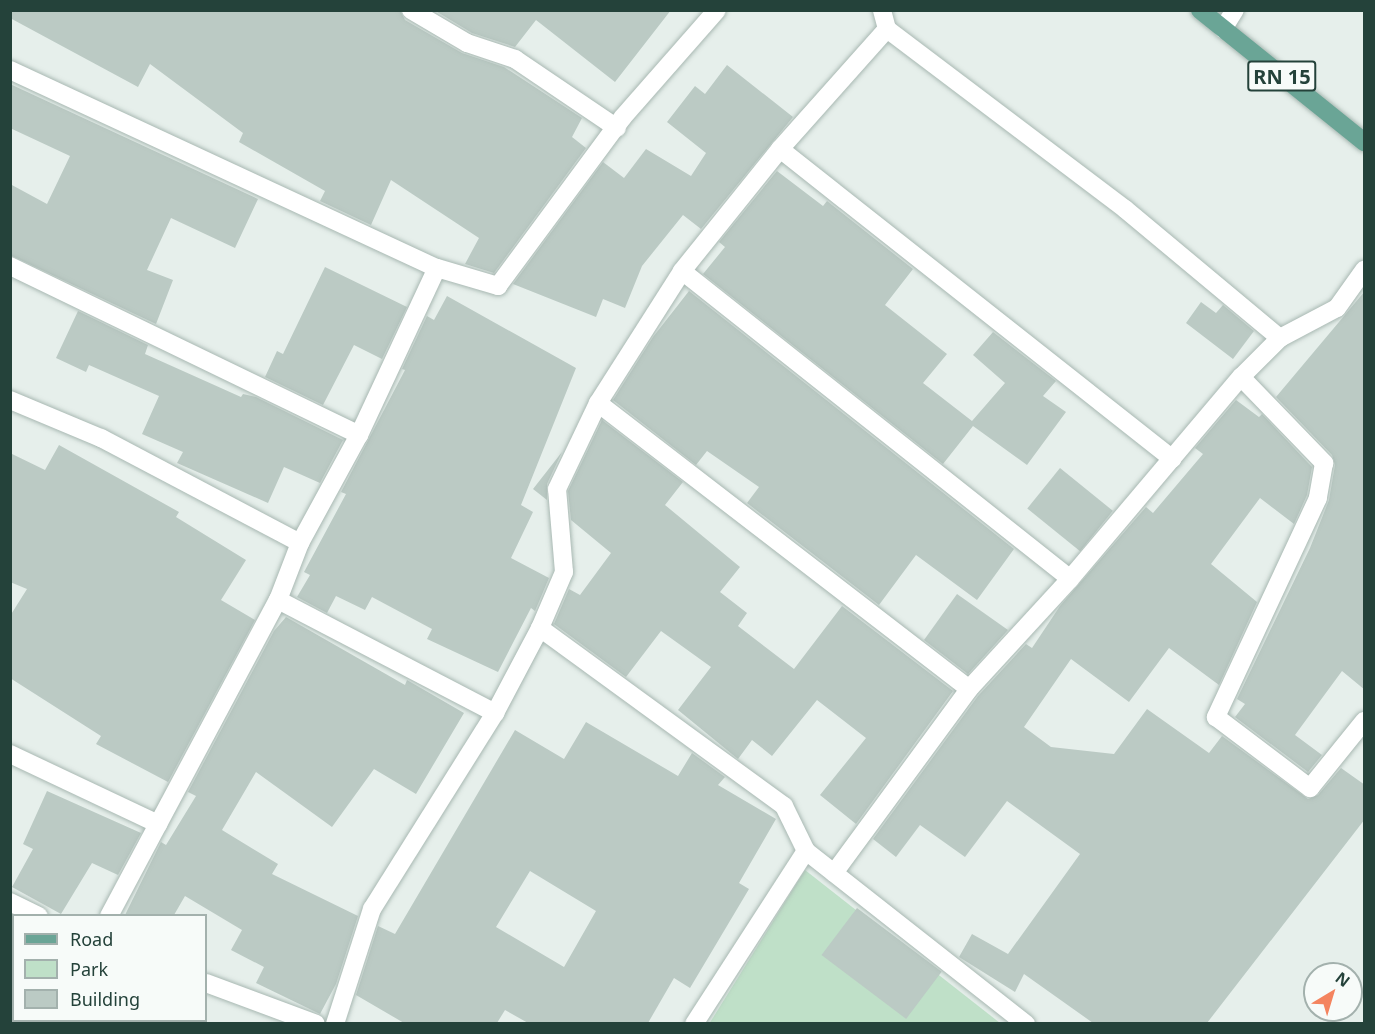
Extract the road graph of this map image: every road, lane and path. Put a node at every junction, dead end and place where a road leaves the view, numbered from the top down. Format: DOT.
graph roads {
  1 [pos="411,10"];
  2 [pos="717,10"];
  3 [pos="882,10"];
  4 [pos="1200,10"];
  5 [pos="1235,10"];
  6 [pos="887,29"];
  7 [pos="1223,29"];
  8 [pos="10,70"];
  9 [pos="616,128"];
  10 [pos="1365,142"];
  11 [pos="780,149"];
  12 [pos="10,266"];
  13 [pos="438,268"];
  14 [pos="1365,270"];
  15 [pos="682,271"];
  16 [pos="1280,338"];
  17 [pos="1241,377"];
  18 [pos="10,400"];
  19 [pos="598,403"];
  20 [pos="359,435"];
  21 [pos="1172,459"];
  22 [pos="300,543"];
  23 [pos="1070,579"];
  24 [pos="278,600"];
  25 [pos="540,628"];
  26 [pos="969,688"];
  27 [pos="495,713"];
  28 [pos="1365,721"];
  29 [pos="10,754"];
  30 [pos="158,825"];
  31 [pos="806,851"];
  32 [pos="834,873"];
  33 [pos="10,902"];
  34 [pos="37,914"];
  35 [pos="110,914"];
  36 [pos="207,983"];
  37 [pos="316,1023"];
  38 [pos="335,1023"];
  39 [pos="694,1023"];
  40 [pos="1026,1023"];
  1 -- 9 [label="street"];
  2 -- 9 [label="street"];
  3 -- 6 [label="street"];
  4 -- 7 [label="main road, RN 15"];
  5 -- 7 [label="street"];
  6 -- 11 [label="street"];
  6 -- 16 [label="street"];
  7 -- 10 [label="main road, RN 15"];
  8 -- 13 [label="street"];
  9 -- 13 [label="street"];
  11 -- 15 [label="street"];
  11 -- 21 [label="street"];
  12 -- 20 [label="street"];
  13 -- 20 [label="street"];
  14 -- 16 [label="street"];
  15 -- 19 [label="street"];
  15 -- 23 [label="street"];
  16 -- 17 [label="street"];
  17 -- 21 [label="street"];
  17 -- 28 [label="street"];
  18 -- 22 [label="street"];
  19 -- 25 [label="street"];
  19 -- 26 [label="street"];
  20 -- 22 [label="street"];
  21 -- 23 [label="street"];
  22 -- 24 [label="street"];
  23 -- 26 [label="street"];
  24 -- 27 [label="street"];
  24 -- 30 [label="street"];
  25 -- 27 [label="street"];
  25 -- 31 [label="street"];
  26 -- 32 [label="street"];
  27 -- 38 [label="street"];
  29 -- 30 [label="street"];
  30 -- 35 [label="street"];
  31 -- 32 [label="street"];
  31 -- 39 [label="street"];
  32 -- 40 [label="street"];
  33 -- 34 [label="street"];
  36 -- 37 [label="street"];
}
